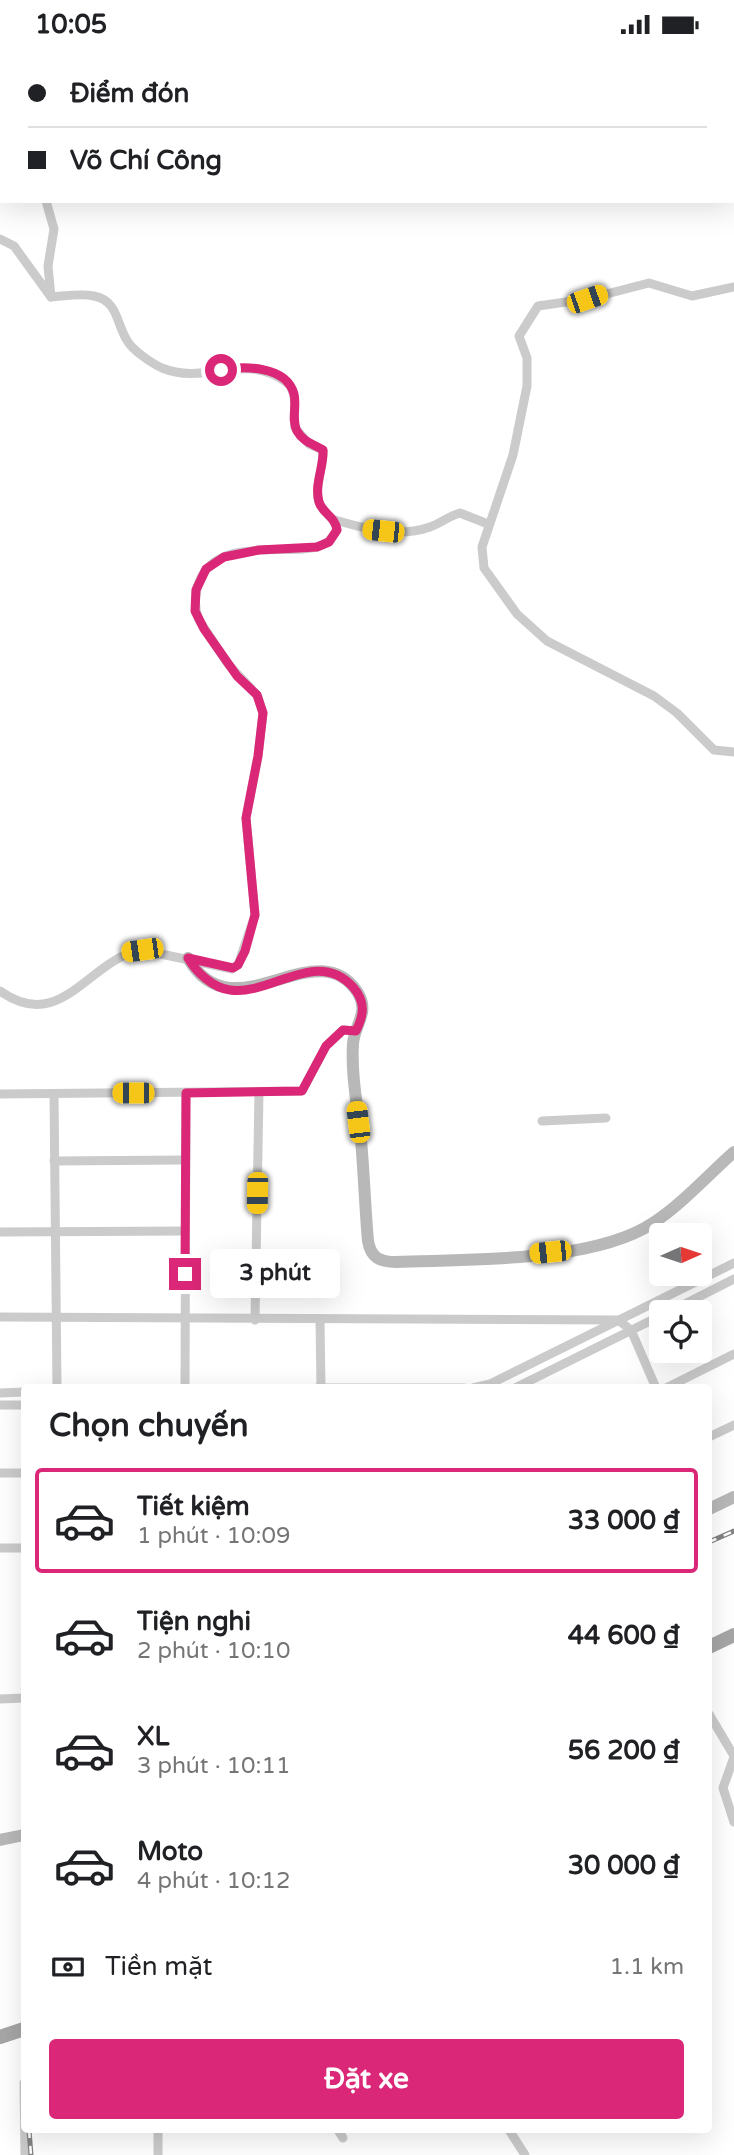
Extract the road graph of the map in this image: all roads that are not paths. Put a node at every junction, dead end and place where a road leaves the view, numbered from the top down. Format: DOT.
graph roads {
  1 [pos="47,203"];
  2 [pos="0,239"];
  3 [pos="734,287"];
  4 [pos="51,297"];
  5 [pos="335,520"];
  6 [pos="488,524"];
  7 [pos="734,752"];
  8 [pos="188,958"];
  9 [pos="0,991"];
  10 [pos="356,1031"];
  11 [pos="259,1092"];
  12 [pos="186,1093"];
  13 [pos="0,1094"];
  14 [pos="54,1094"];
  15 [pos="606,1118"];
  16 [pos="542,1121"];
  17 [pos="734,1152"];
  18 [pos="184,1160"];
  19 [pos="54,1161"];
  20 [pos="55,1231"];
  21 [pos="184,1231"];
  22 [pos="0,1232"];
  23 [pos="734,1263"];
  24 [pos="734,1279"];
  25 [pos="693,1300"];
  26 [pos="56,1316"];
  27 [pos="0,1317"];
  28 [pos="185,1318"];
  29 [pos="255,1320"];
  30 [pos="320,1320"];
  31 [pos="618,1320"];
  32 [pos="649,1321"];
  33 [pos="631,1330"];
  34 [pos="734,1354"];
  35 [pos="57,1384"];
  36 [pos="185,1384"];
  37 [pos="320,1384"];
  38 [pos="486,1384"];
  39 [pos="523,1384"];
  40 [pos="654,1384"];
  41 [pos="674,1384"];
  42 [pos="21,1392"];
  43 [pos="0,1393"];
  44 [pos="0,1405"];
  45 [pos="21,1405"];
  46 [pos="734,1425"];
  47 [pos="712,1436"];
  48 [pos="0,1473"];
  49 [pos="21,1473"];
  50 [pos="734,1497"];
  51 [pos="712,1508"];
  52 [pos="0,1548"];
  53 [pos="21,1548"];
  54 [pos="734,1635"];
  55 [pos="712,1646"];
  56 [pos="21,1698"];
  57 [pos="0,1699"];
  58 [pos="712,1719"];
  59 [pos="734,1756"];
  60 [pos="734,1822"];
  61 [pos="21,1836"];
  62 [pos="0,1840"];
  63 [pos="21,2030"];
  64 [pos="0,2037"];
  65 [pos="25,2133"];
  66 [pos="158,2133"];
  67 [pos="511,2133"];
  68 [pos="25,2155"];
  69 [pos="158,2155"];
  70 [pos="525,2155"];
  1 -- 4 [label="street"];
  2 -- 4 [label="street"];
  3 -- 6 [label="street"];
  4 -- 5 [label="street"];
  5 -- 6 [label="street"];
  5 -- 8 [label="street"];
  6 -- 7 [label="street"];
  8 -- 9 [label="street"];
  8 -- 10 [label="street"];
  10 -- 11 [label="street"];
  10 -- 17 [label="street"];
  11 -- 12 [label="street"];
  11 -- 29 [label="street"];
  12 -- 14 [label="street"];
  12 -- 18 [label="street"];
  13 -- 14 [label="street"];
  14 -- 19 [label="street"];
  15 -- 16 [label="street"];
  18 -- 19 [label="street"];
  18 -- 21 [label="street"];
  19 -- 20 [label="street"];
  20 -- 21 [label="street"];
  20 -- 22 [label="street"];
  20 -- 26 [label="street"];
  21 -- 28 [label="street"];
  23 -- 31 [label="street"];
  24 -- 25 [label="street"];
  26 -- 27 [label="street"];
  26 -- 28 [label="street"];
  26 -- 35 [label="street"];
  28 -- 29 [label="street"];
  28 -- 36 [label="street"];
  29 -- 30 [label="street"];
  30 -- 31 [label="street"];
  30 -- 37 [label="street"];
  31 -- 33 [label="street"];
  31 -- 38 [label="street"];
  32 -- 33 [label="street"];
  33 -- 39 [label="street"];
  33 -- 40 [label="street"];
  34 -- 41 [label="street"];
  42 -- 43 [label="street"];
  44 -- 45 [label="street"];
  46 -- 47 [label="street"];
  48 -- 49 [label="street"];
  50 -- 51 [label="street"];
  52 -- 53 [label="street"];
  54 -- 55 [label="main road"];
  56 -- 57 [label="street"];
  58 -- 59 [label="street"];
  59 -- 60 [label="street"];
  61 -- 62 [label="street"];
  63 -- 64 [label="main road"];
  65 -- 68 [label="street"];
  66 -- 69 [label="street"];
  67 -- 70 [label="street"];
}
